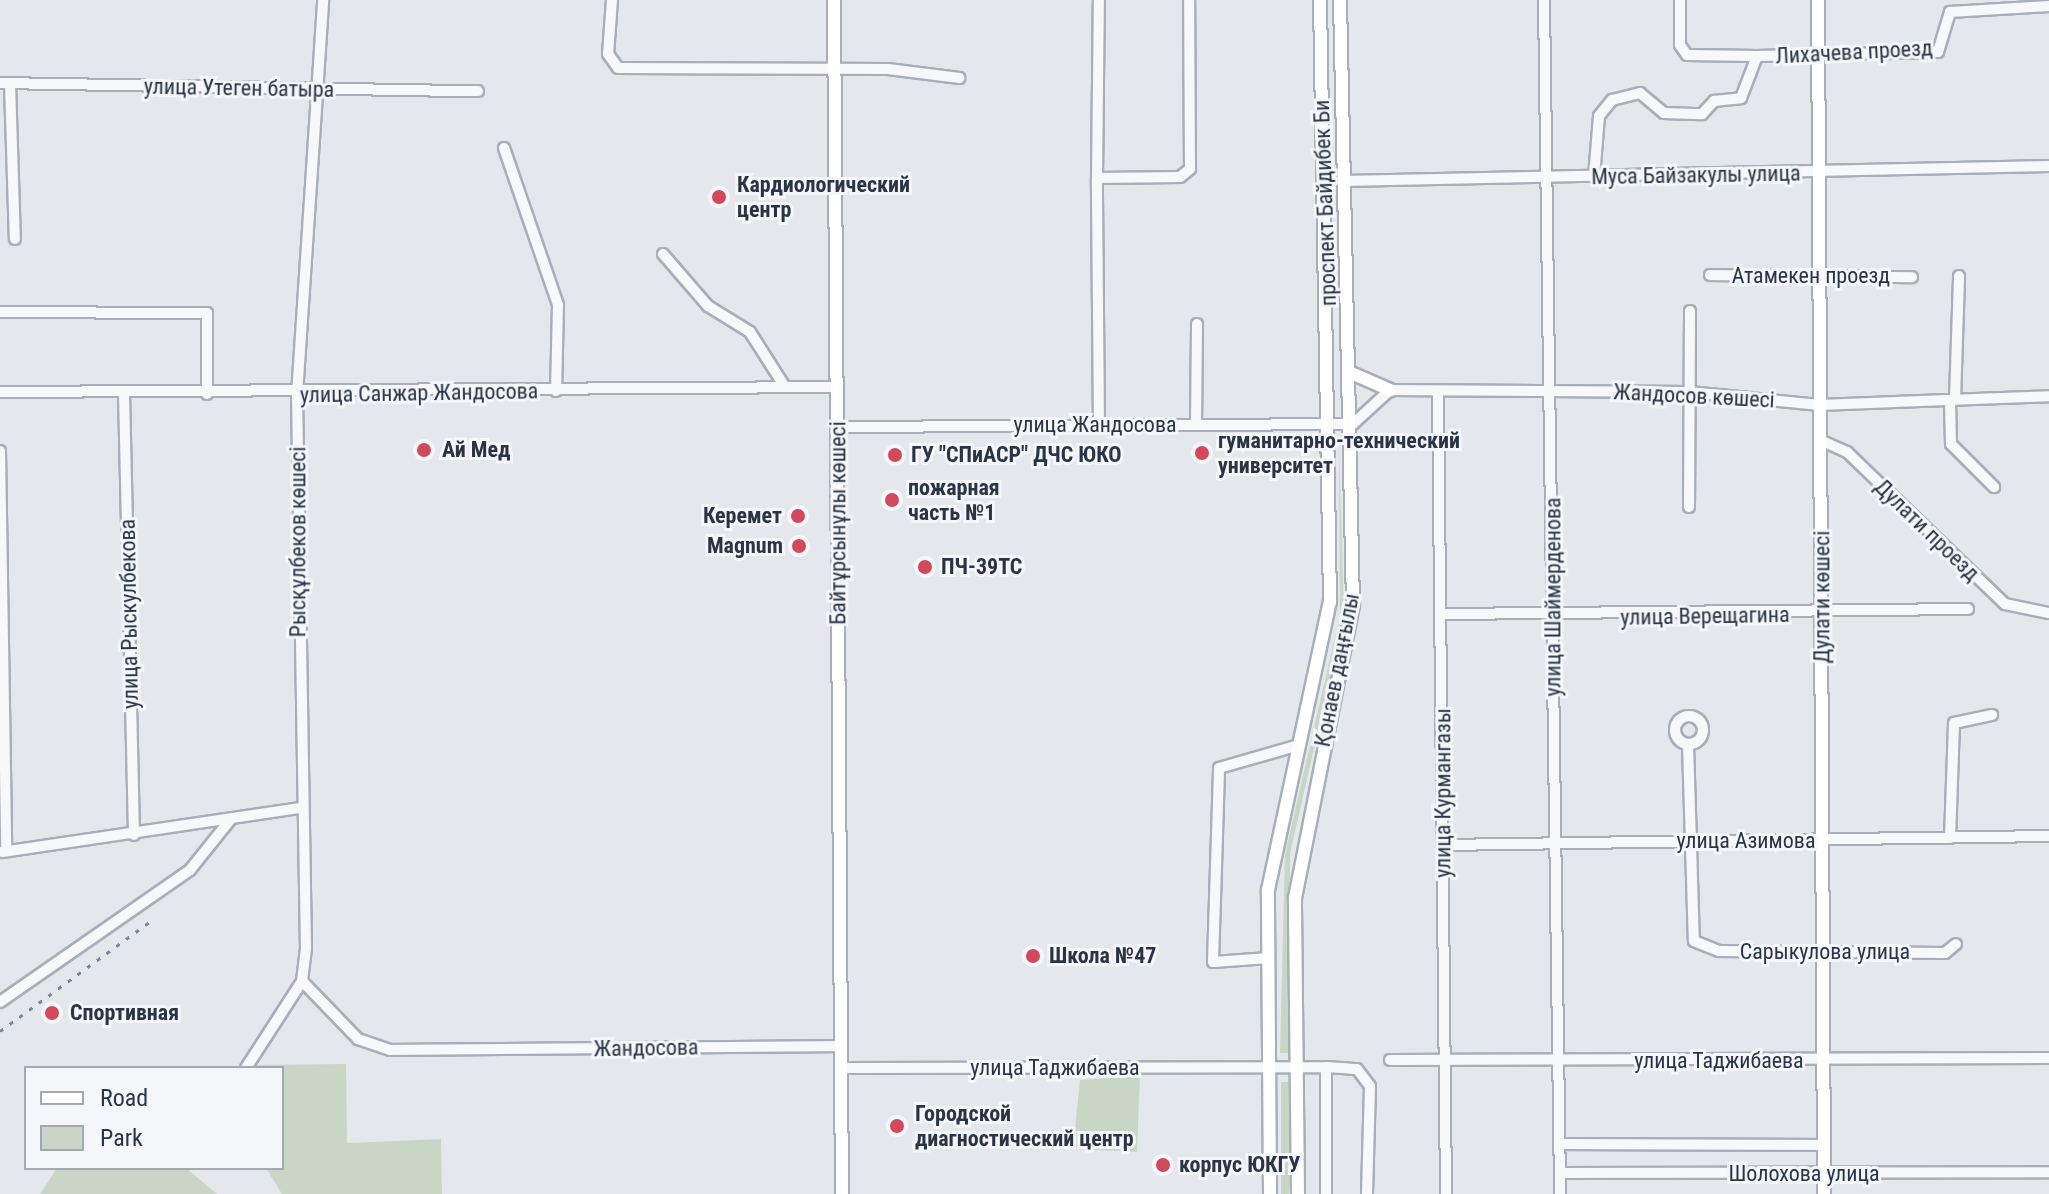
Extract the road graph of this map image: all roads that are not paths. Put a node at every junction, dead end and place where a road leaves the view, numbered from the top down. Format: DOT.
graph roads {
  1 [pos="323,0"];
  2 [pos="612,0"];
  3 [pos="834,0"];
  4 [pos="1099,0"];
  5 [pos="1189,0"];
  6 [pos="1320,0"];
  7 [pos="1340,0"];
  8 [pos="1544,0"];
  9 [pos="1680,0"];
  10 [pos="1818,0"];
  11 [pos="2049,6"];
  12 [pos="1757,56"];
  13 [pos="1817,57"];
  14 [pos="835,69"];
  15 [pos="959,78"];
  16 [pos="5,83"];
  17 [pos="322,89"];
  18 [pos="478,91"];
  19 [pos="504,148"];
  20 [pos="2049,166"];
  21 [pos="1816,172"];
  22 [pos="1594,177"];
  23 [pos="1097,178"];
  24 [pos="1548,178"];
  25 [pos="1343,181"];
  26 [pos="15,239"];
  27 [pos="663,254"];
  28 [pos="1710,275"];
  29 [pos="1959,276"];
  30 [pos="1912,277"];
  31 [pos="1816,280"];
  32 [pos="1690,311"];
  33 [pos="0,312"];
  34 [pos="1197,324"];
  35 [pos="1351,373"];
  36 [pos="785,387"];
  37 [pos="837,387"];
  38 [pos="1390,390"];
  39 [pos="556,391"];
  40 [pos="0,392"];
  41 [pos="1689,392"];
  42 [pos="124,393"];
  43 [pos="1438,393"];
  44 [pos="1551,393"];
  45 [pos="207,394"];
  46 [pos="297,395"];
  47 [pos="2049,396"];
  48 [pos="1953,400"];
  49 [pos="1330,405"];
  50 [pos="1819,405"];
  51 [pos="1331,423"];
  52 [pos="1196,424"];
  53 [pos="1353,424"];
  54 [pos="1099,425"];
  55 [pos="838,427"];
  56 [pos="1820,440"];
  57 [pos="0,451"];
  58 [pos="1994,487"];
  59 [pos="1689,507"];
  60 [pos="1968,609"];
  61 [pos="2049,613"];
  62 [pos="1442,614"];
  63 [pos="1822,615"];
  64 [pos="1555,617"];
  65 [pos="1992,715"];
  66 [pos="1688,744"];
  67 [pos="1299,745"];
  68 [pos="301,808"];
  69 [pos="230,820"];
  70 [pos="134,835"];
  71 [pos="2049,836"];
  72 [pos="1950,838"];
  73 [pos="1552,841"];
  74 [pos="1823,841"];
  75 [pos="1689,842"];
  76 [pos="1443,845"];
  77 [pos="3,852"];
  78 [pos="1956,944"];
  79 [pos="1824,952"];
  80 [pos="1269,958"];
  81 [pos="302,981"];
  82 [pos="0,1002"];
  83 [pos="842,1046"];
  84 [pos="2049,1058"];
  85 [pos="1390,1060"];
  86 [pos="1446,1060"];
  87 [pos="1560,1060"];
  88 [pos="1823,1062"];
  89 [pos="247,1066"];
  90 [pos="1296,1066"];
  91 [pos="1268,1067"];
  92 [pos="1326,1067"];
  93 [pos="843,1068"];
  94 [pos="1561,1144"];
  95 [pos="1825,1145"];
  96 [pos="2049,1172"];
  97 [pos="1560,1173"];
  98 [pos="1823,1175"];
  99 [pos="842,1194"];
  100 [pos="1270,1194"];
  101 [pos="1298,1194"];
  102 [pos="1326,1194"];
  103 [pos="1367,1194"];
  104 [pos="1446,1194"];
  105 [pos="1560,1194"];
  106 [pos="1824,1194"];
  1 -- 17 [label="street, Рысқұлбеков көшесі"];
  2 -- 14 [label="street"];
  3 -- 14 [label="main road, Байтұрсынұлы көшесі"];
  4 -- 23 [label="street"];
  5 -- 23 [label="street"];
  6 -- 49 [label="main road, проспект Байдибек Би"];
  7 -- 25 [label="main road, Қонаев даңғылы"];
  8 -- 24 [label="street, улица Шаймерденова"];
  9 -- 12 [label="street, Лихачева проезд"];
  10 -- 13 [label="main road, Дулати көшесі"];
  11 -- 13 [label="street, Лихачева проезд"];
  12 -- 13 [label="street, Лихачева проезд"];
  12 -- 22 [label="street"];
  13 -- 21 [label="main road, Дулати көшесі"];
  14 -- 15 [label="street"];
  14 -- 37 [label="main road, Байтұрсынұлы көшесі"];
  16 -- 17 [label="street, улица Утеген батыра"];
  16 -- 26 [label="street"];
  17 -- 18 [label="street, улица Утеген батыра"];
  17 -- 46 [label="street, Рысқұлбеков көшесі"];
  19 -- 39 [label="street"];
  20 -- 21 [label="street, Муса Байзакулы улица"];
  21 -- 22 [label="street, Муса Байзакулы улица"];
  21 -- 31 [label="main road, Дулати көшесі"];
  22 -- 24 [label="street, Муса Байзакулы улица"];
  23 -- 54 [label="street"];
  24 -- 25 [label="street, Муса Байзакулы улица"];
  24 -- 44 [label="street, улица Шаймерденова"];
  25 -- 35 [label="main road, Қонаев даңғылы"];
  27 -- 36 [label="street"];
  28 -- 31 [label="street, Атамекен проезд"];
  29 -- 48 [label="street"];
  30 -- 31 [label="street, Атамекен проезд"];
  31 -- 50 [label="main road, Дулати көшесі"];
  32 -- 41 [label="street"];
  33 -- 45 [label="street"];
  34 -- 52 [label="street"];
  35 -- 38 [label="main road"];
  35 -- 53 [label="main road, Қонаев даңғылы"];
  36 -- 37 [label="street, улица Санжар Жандосова"];
  36 -- 39 [label="street, улица Санжар Жандосова"];
  37 -- 55 [label="main road, Байтұрсынұлы көшесі"];
  38 -- 43 [label="street, Жандосов көшесі"];
  38 -- 53 [label="street"];
  39 -- 46 [label="street, улица Санжар Жандосова"];
  40 -- 42 [label="street, улица Санжар Жандосова"];
  41 -- 44 [label="street, Жандосов көшесі"];
  41 -- 50 [label="street, Жандосов көшесі"];
  41 -- 59 [label="street"];
  42 -- 45 [label="street, улица Санжар Жандосова"];
  42 -- 70 [label="street, улица Рыскулбекова"];
  43 -- 44 [label="street, Жандосов көшесі"];
  43 -- 62 [label="street, улица Курмангазы"];
  44 -- 64 [label="street, улица Шаймерденова"];
  45 -- 46 [label="street, улица Санжар Жандосова"];
  46 -- 68 [label="street, Рысқұлбеков көшесі"];
  47 -- 48 [label="street, Жандосов көшесі"];
  48 -- 50 [label="street, Жандосов көшесі"];
  48 -- 58 [label="street"];
  49 -- 51 [label="main road, Қонаев даңғылы"];
  50 -- 56 [label="main road, Дулати көшесі"];
  51 -- 52 [label="street, улица Жандосова"];
  51 -- 53 [label="street, улица Жандосова"];
  51 -- 67 [label="main road, Қонаев даңғылы"];
  52 -- 54 [label="street, улица Жандосова"];
  53 -- 90 [label="main road, Қонаев даңғылы"];
  54 -- 55 [label="street, улица Жандосова"];
  55 -- 83 [label="main road, Байтұрсынұлы көшесі"];
  56 -- 61 [label="street, Дулати проезд"];
  56 -- 63 [label="main road, Дулати көшесі"];
  57 -- 77 [label="street"];
  60 -- 63 [label="street, улица Верещагина"];
  62 -- 64 [label="street, улица Верещагина"];
  62 -- 76 [label="street, улица Курмангазы"];
  63 -- 64 [label="street, улица Верещагина"];
  63 -- 74 [label="main road, Дулати көшесі"];
  64 -- 73 [label="street, улица Шаймерденова"];
  65 -- 72 [label="street"];
  66 -- 75 [label="street"];
  67 -- 80 [label="main road, Қонаев даңғылы"];
  67 -- 80 [label="street"];
  68 -- 69 [label="street"];
  68 -- 81 [label="street, Рысқұлбеков көшесі"];
  69 -- 70 [label="street"];
  69 -- 82 [label="street"];
  70 -- 77 [label="street"];
  71 -- 72 [label="street, улица Азимова"];
  72 -- 74 [label="street, улица Азимова"];
  73 -- 75 [label="street, улица Азимова"];
  73 -- 76 [label="street, улица Азимова"];
  73 -- 87 [label="street, улица Шаймерденова"];
  74 -- 75 [label="street, улица Азимова"];
  74 -- 79 [label="main road, Дулати көшесі"];
  75 -- 79 [label="street, Сарыкулова улица"];
  76 -- 86 [label="street, улица Курмангазы"];
  78 -- 79 [label="street, Сарыкулова улица"];
  79 -- 88 [label="main road, Дулати көшесі"];
  80 -- 91 [label="main road, Қонаев даңғылы"];
  81 -- 83 [label="street, Жандосова"];
  81 -- 89 [label="street"];
  83 -- 93 [label="main road, Байтұрсынұлы көшесі"];
  84 -- 88 [label="street, улица Таджибаева"];
  85 -- 86 [label="street, улица Таджибаева"];
  86 -- 87 [label="street, улица Таджибаева"];
  86 -- 104 [label="street, улица Курмангазы"];
  87 -- 88 [label="street, улица Таджибаева"];
  87 -- 94 [label="street, улица Шаймерденова"];
  88 -- 95 [label="main road, Дулати көшесі"];
  90 -- 91 [label="street, улица Таджибаева"];
  90 -- 92 [label="street, улица Таджибаева"];
  90 -- 101 [label="main road, Қонаев даңғылы"];
  91 -- 93 [label="street, улица Таджибаева"];
  91 -- 100 [label="main road, Қонаев даңғылы"];
  92 -- 102 [label="street"];
  92 -- 103 [label="street, улица Таджибаева"];
  93 -- 99 [label="main road"];
  94 -- 95 [label="street, Шолохова улица"];
  94 -- 97 [label="street, улица Шаймерденова"];
  95 -- 98 [label="main road, Дулати көшесі"];
  96 -- 98 [label="street, Шолохова улица"];
  97 -- 98 [label="street, Шолохова улица"];
  97 -- 105 [label="street, улица Шаймерденова"];
  98 -- 106 [label="main road, Дулати көшесі"];
}
